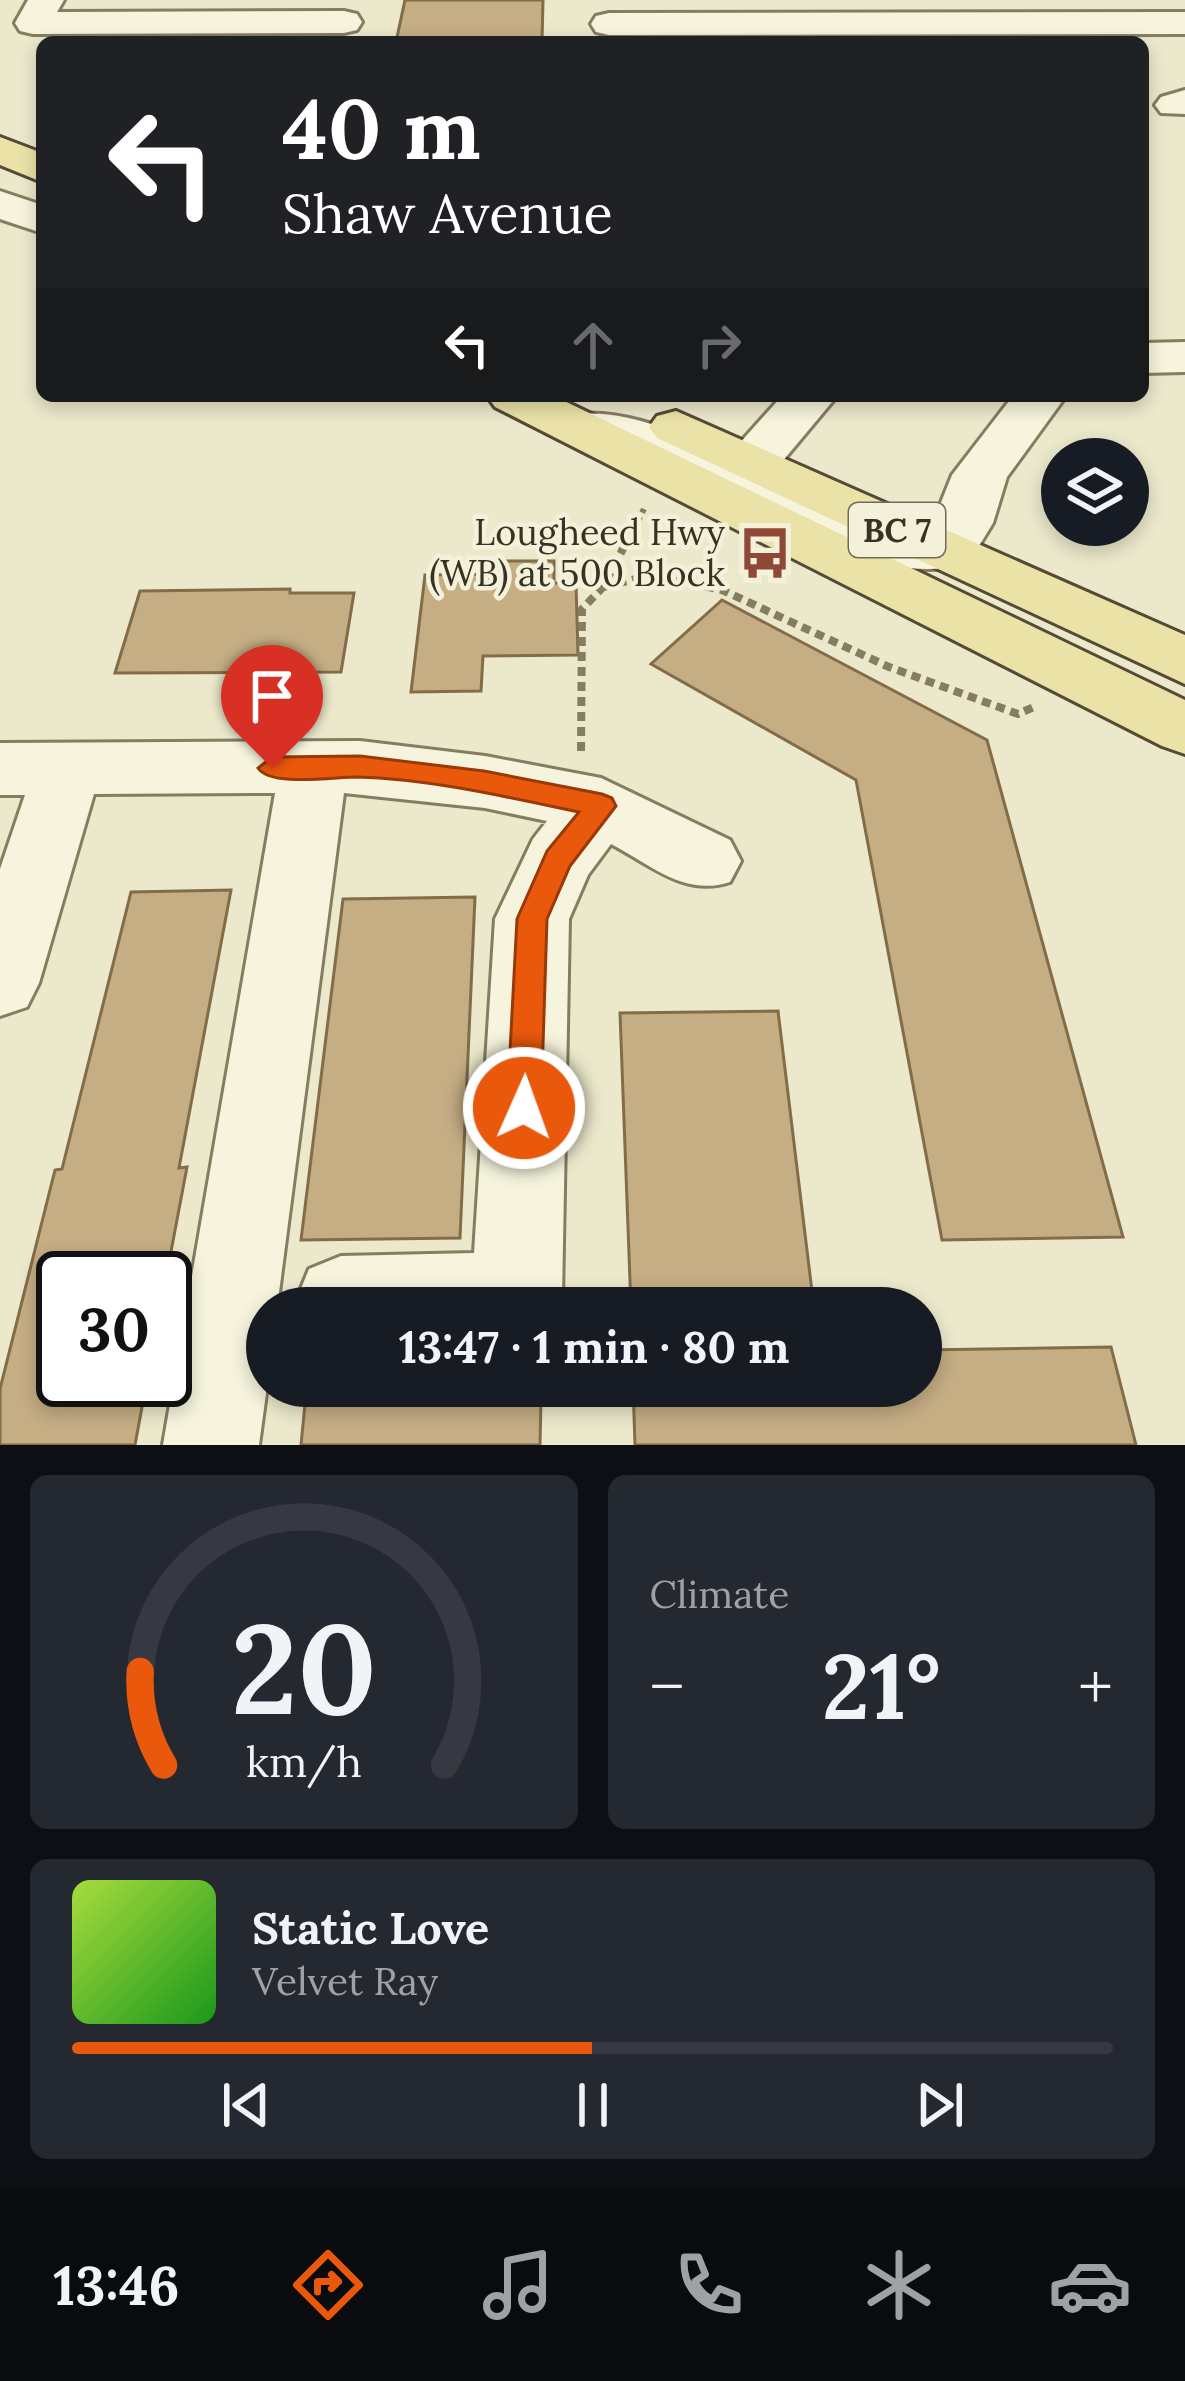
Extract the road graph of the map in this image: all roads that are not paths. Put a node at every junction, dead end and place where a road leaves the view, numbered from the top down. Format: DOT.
graph roads {
  1 [pos="46,0"];
  2 [pos="344,21"];
  3 [pos="608,22"];
  4 [pos="1185,24"];
  5 [pos="934,33"];
  6 [pos="0,110"];
  7 [pos="36,126"];
  8 [pos="0,149"];
  9 [pos="36,166"];
  10 [pos="0,204"];
  11 [pos="36,218"];
  12 [pos="1185,357"];
  13 [pos="1149,358"];
  14 [pos="543,402"];
  15 [pos="806,402"];
  16 [pos="1035,402"];
  17 [pos="594,412"];
  18 [pos="744,471"];
  19 [pos="980,475"];
  20 [pos="887,526"];
  21 [pos="947,550"];
  22 [pos="1185,662"];
  23 [pos="1185,728"];
  24 [pos="313,767"];
  25 [pos="34,769"];
  26 [pos="589,803"];
  27 [pos="705,861"];
  28 [pos="0,983"];
  29 [pos="517,1287"];
  30 [pos="212,1445"];
  1 -- 2 [label="street"];
  3 -- 5 [label="street"];
  4 -- 5 [label="street"];
  6 -- 7 [label="main road"];
  8 -- 9 [label="main road"];
  10 -- 11 [label="street"];
  12 -- 13 [label="street"];
  14 -- 17 [label="main road, BC 7"];
  15 -- 18 [label="street"];
  16 -- 19 [label="street"];
  17 -- 18 [label="main road, BC 7"];
  17 -- 23 [label="main road, BC 7"];
  18 -- 20 [label="main road, BC 7"];
  18 -- 21 [label="street"];
  19 -- 20 [label="street"];
  19 -- 21 [label="street"];
  20 -- 21 [label="main road, BC 7"];
  21 -- 22 [label="main road, BC 7"];
  24 -- 25 [label="street"];
  24 -- 26 [label="street"];
  24 -- 30 [label="street"];
  25 -- 28 [label="street"];
  26 -- 27 [label="street"];
  26 -- 29 [label="street"];
}
